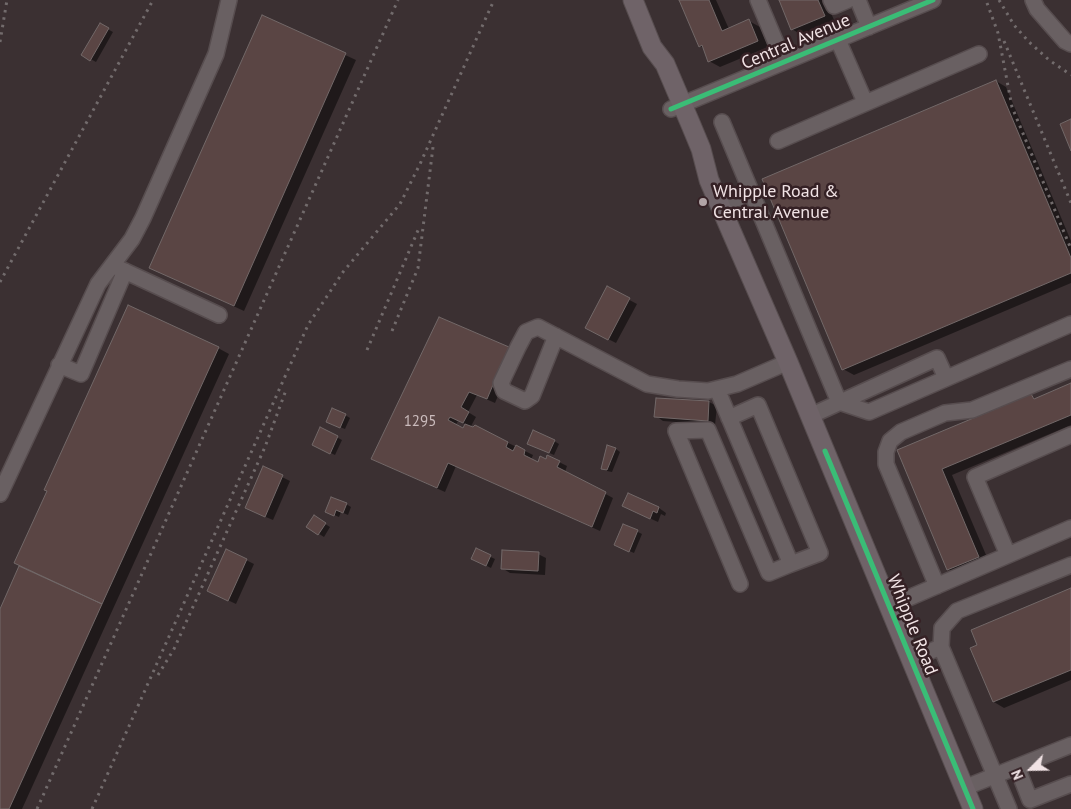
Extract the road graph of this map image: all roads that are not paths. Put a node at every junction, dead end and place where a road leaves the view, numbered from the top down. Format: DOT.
graph roads {
  1 [pos="230,0"];
  2 [pos="633,0"];
  3 [pos="758,0"];
  4 [pos="831,0"];
  5 [pos="848,0"];
  6 [pos="858,0"];
  7 [pos="933,0"];
  8 [pos="1033,0"];
  9 [pos="869,27"];
  10 [pos="838,40"];
  11 [pos="1069,41"];
  12 [pos="979,54"];
  13 [pos="784,62"];
  14 [pos="865,102"];
  15 [pos="676,107"];
  16 [pos="722,122"];
  17 [pos="778,141"];
  18 [pos="751,193"];
  19 [pos="720,206"];
  20 [pos="119,268"];
  21 [pos="219,315"];
  22 [pos="1071,324"];
  23 [pos="556,336"];
  24 [pos="788,362"];
  25 [pos="59,365"];
  26 [pos="1071,369"];
  27 [pos="946,378"];
  28 [pos="717,389"];
  29 [pos="840,402"];
  30 [pos="810,416"];
  31 [pos="729,418"];
  32 [pos="1071,435"];
  33 [pos="0,494"];
  34 [pos="1071,528"];
  35 [pos="1008,555"];
  36 [pos="791,564"];
  37 [pos="1071,565"];
  38 [pos="740,584"];
  39 [pos="937,586"];
  40 [pos="890,606"];
  41 [pos="941,646"];
  42 [pos="911,659"];
  43 [pos="1071,745"];
  44 [pos="1017,767"];
  45 [pos="996,775"];
  46 [pos="1071,784"];
  47 [pos="964,788"];
  48 [pos="973,809"];
  49 [pos="1009,809"];
  1 -- 20 [label="street"];
  2 -- 15 [label="main road, Whipple Road"];
  3 -- 13 [label="street"];
  4 -- 5 [label="street"];
  6 -- 9 [label="street"];
  7 -- 9 [label="street, Central Avenue"];
  8 -- 11 [label="street"];
  9 -- 10 [label="street, Central Avenue"];
  10 -- 13 [label="street, Central Avenue"];
  10 -- 14 [label="street"];
  12 -- 14 [label="street"];
  13 -- 15 [label="street, Central Avenue"];
  14 -- 17 [label="street"];
  15 -- 19 [label="main road, Whipple Road"];
  16 -- 18 [label="street"];
  18 -- 19 [label="street"];
  18 -- 29 [label="street"];
  19 -- 24 [label="main road, Whipple Road"];
  20 -- 21 [label="street"];
  20 -- 25 [label="street"];
  20 -- 25 [label="street"];
  22 -- 27 [label="street"];
  23 -- 23 [label="street"];
  23 -- 28 [label="street"];
  24 -- 28 [label="street"];
  24 -- 30 [label="main road, Whipple Road"];
  25 -- 33 [label="street"];
  26 -- 39 [label="street"];
  27 -- 29 [label="street"];
  27 -- 29 [label="street"];
  28 -- 31 [label="street"];
  29 -- 30 [label="street"];
  30 -- 40 [label="main road, Whipple Road"];
  31 -- 36 [label="street"];
  31 -- 36 [label="street"];
  32 -- 35 [label="street"];
  34 -- 35 [label="street"];
  35 -- 39 [label="street"];
  36 -- 38 [label="street"];
  37 -- 41 [label="street"];
  39 -- 40 [label="street"];
  40 -- 42 [label="main road, Whipple Road"];
  41 -- 42 [label="street"];
  41 -- 45 [label="street"];
  42 -- 47 [label="main road, Whipple Road"];
  43 -- 44 [label="street"];
  44 -- 45 [label="street"];
  44 -- 46 [label="street"];
  45 -- 47 [label="street"];
  45 -- 49 [label="street"];
  47 -- 48 [label="main road, Whipple Road"];
}
